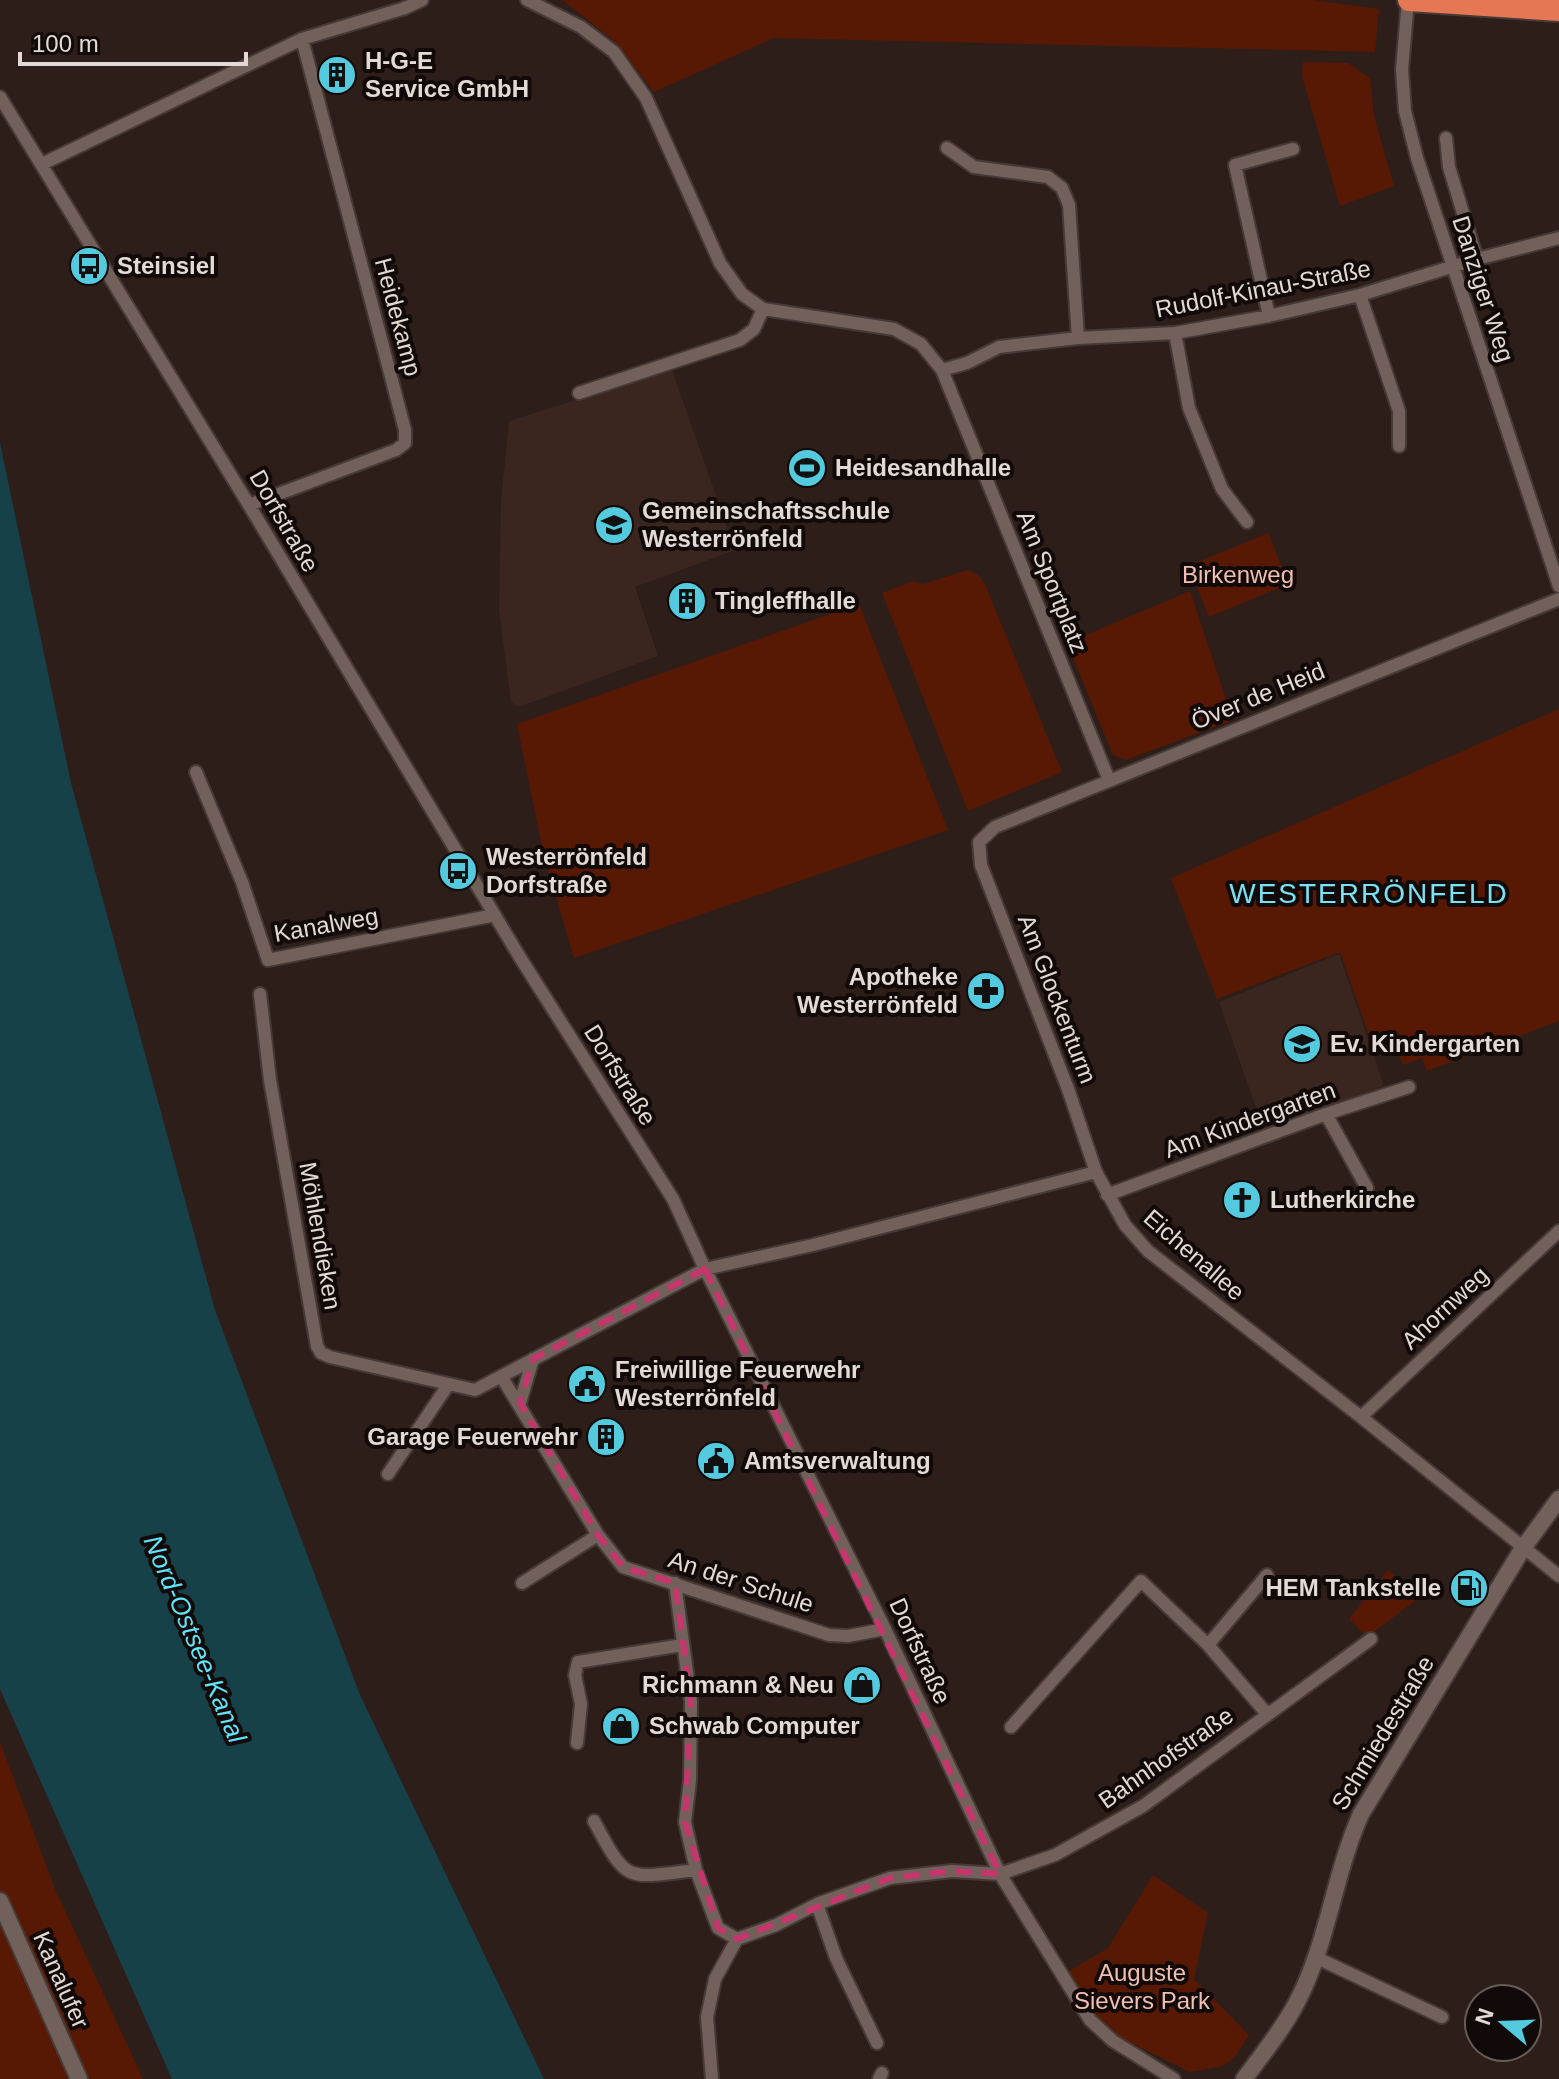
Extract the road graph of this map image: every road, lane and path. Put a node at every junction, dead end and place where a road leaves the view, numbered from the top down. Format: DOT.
graph roads {
  1 [pos="422,0"];
  2 [pos="527,0"];
  3 [pos="1409,0"];
  4 [pos="1559,10"];
  5 [pos="302,39"];
  6 [pos="0,97"];
  7 [pos="1446,138"];
  8 [pos="947,148"];
  9 [pos="1293,149"];
  10 [pos="42,164"];
  11 [pos="1559,238"];
  12 [pos="1477,259"];
  13 [pos="1451,267"];
  14 [pos="1360,295"];
  15 [pos="763,309"];
  16 [pos="1269,316"];
  17 [pos="1175,333"];
  18 [pos="1078,338"];
  19 [pos="942,370"];
  20 [pos="579,393"];
  21 [pos="1399,446"];
  22 [pos="249,505"];
  23 [pos="1247,522"];
  24 [pos="1559,586"];
  25 [pos="1559,599"];
  26 [pos="196,772"];
  27 [pos="1109,780"];
  28 [pos="979,842"];
  29 [pos="495,915"];
  30 [pos="260,994"];
  31 [pos="1409,1087"];
  32 [pos="1326,1114"];
  33 [pos="1096,1172"];
  34 [pos="1367,1188"];
  35 [pos="1107,1195"];
  36 [pos="1559,1231"];
  37 [pos="705,1269"];
  38 [pos="533,1359"];
  39 [pos="501,1376"];
  40 [pos="448,1385"];
  41 [pos="520,1403"];
  42 [pos="1361,1417"];
  43 [pos="388,1474"];
  44 [pos="1559,1499"];
  45 [pos="598,1535"];
  46 [pos="1523,1548"];
  47 [pos="1267,1575"];
  48 [pos="1559,1576"];
  49 [pos="522,1583"];
  50 [pos="675,1583"];
  51 [pos="885,1629"];
  52 [pos="1371,1639"];
  53 [pos="682,1645"];
  54 [pos="1208,1645"];
  55 [pos="1267,1714"];
  56 [pos="1011,1727"];
  57 [pos="577,1743"];
  58 [pos="594,1821"];
  59 [pos="696,1870"];
  60 [pos="1000,1874"];
  61 [pos="0,1901"];
  62 [pos="817,1904"];
  63 [pos="737,1939"];
  64 [pos="1315,1957"];
  65 [pos="1442,2017"];
  66 [pos="877,2043"];
  67 [pos="79,2079"];
  68 [pos="712,2079"];
  69 [pos="1174,2079"];
  70 [pos="1244,2079"];
  1 -- 5 [label="street"];
  2 -- 15 [label="street"];
  3 -- 4 [label="highway"];
  3 -- 13 [label="street, Danziger Weg"];
  5 -- 10 [label="street"];
  5 -- 22 [label="street, Heidekamp"];
  6 -- 10 [label="street, Dorfstraße"];
  7 -- 12 [label="street"];
  8 -- 18 [label="street"];
  9 -- 16 [label="street"];
  10 -- 22 [label="street, Dorfstraße"];
  11 -- 12 [label="street, Rudolf-Kinau-Straße"];
  12 -- 13 [label="street, Rudolf-Kinau-Straße"];
  13 -- 14 [label="street, Rudolf-Kinau-Straße"];
  13 -- 24 [label="street, Danziger Weg"];
  14 -- 16 [label="street, Rudolf-Kinau-Straße"];
  14 -- 21 [label="street"];
  15 -- 19 [label="street, Am Sportplatz"];
  15 -- 20 [label="street"];
  16 -- 17 [label="street, Rudolf-Kinau-Straße"];
  17 -- 18 [label="street, Rudolf-Kinau-Straße"];
  17 -- 23 [label="street"];
  18 -- 19 [label="street, Rudolf-Kinau-Straße"];
  19 -- 27 [label="street, Am Sportplatz"];
  22 -- 29 [label="street, Dorfstraße"];
  25 -- 27 [label="street, Över de Heid"];
  26 -- 29 [label="street, Kanalweg"];
  27 -- 28 [label="street, Över de Heid"];
  28 -- 33 [label="street, Am Glockenturm"];
  29 -- 37 [label="street, Dorfstraße"];
  30 -- 40 [label="street, Möhlendieken"];
  31 -- 32 [label="street, Am Kindergarten"];
  32 -- 34 [label="street"];
  32 -- 35 [label="street, Am Kindergarten"];
  33 -- 35 [label="street, Eichenallee"];
  33 -- 37 [label="street"];
  35 -- 42 [label="street, Eichenallee"];
  36 -- 42 [label="street, Ahornweg"];
  37 -- 38 [label="street, Möhlendieken"];
  37 -- 51 [label="street, Dorfstraße"];
  38 -- 39 [label="street, Möhlendieken"];
  38 -- 41 [label="street"];
  39 -- 40 [label="street, Möhlendieken"];
  39 -- 41 [label="street, An der Schule"];
  40 -- 43 [label="street"];
  41 -- 45 [label="street, An der Schule"];
  42 -- 46 [label="street, Eichenallee"];
  44 -- 46 [label="street, Schmiedestraße"];
  45 -- 49 [label="street"];
  45 -- 50 [label="street, An der Schule"];
  46 -- 48 [label="street, Eichenallee"];
  46 -- 64 [label="street, Schmiedestraße"];
  47 -- 54 [label="street"];
  50 -- 51 [label="street, An der Schule"];
  50 -- 53 [label="street"];
  51 -- 60 [label="street, Dorfstraße"];
  52 -- 55 [label="street, Bahnhofstraße"];
  53 -- 57 [label="street"];
  53 -- 59 [label="street"];
  54 -- 55 [label="street, Bahnhofstraße"];
  54 -- 56 [label="street, Bahnhofstraße"];
  55 -- 60 [label="street, Bahnhofstraße"];
  58 -- 59 [label="street"];
  59 -- 63 [label="street"];
  60 -- 62 [label="street"];
  60 -- 69 [label="street, Dorfstraße"];
  61 -- 67 [label="street, Kanalufer"];
  62 -- 63 [label="street"];
  62 -- 66 [label="street"];
  63 -- 68 [label="street"];
  64 -- 65 [label="street"];
  64 -- 70 [label="street, Schmiedestraße"];
}
